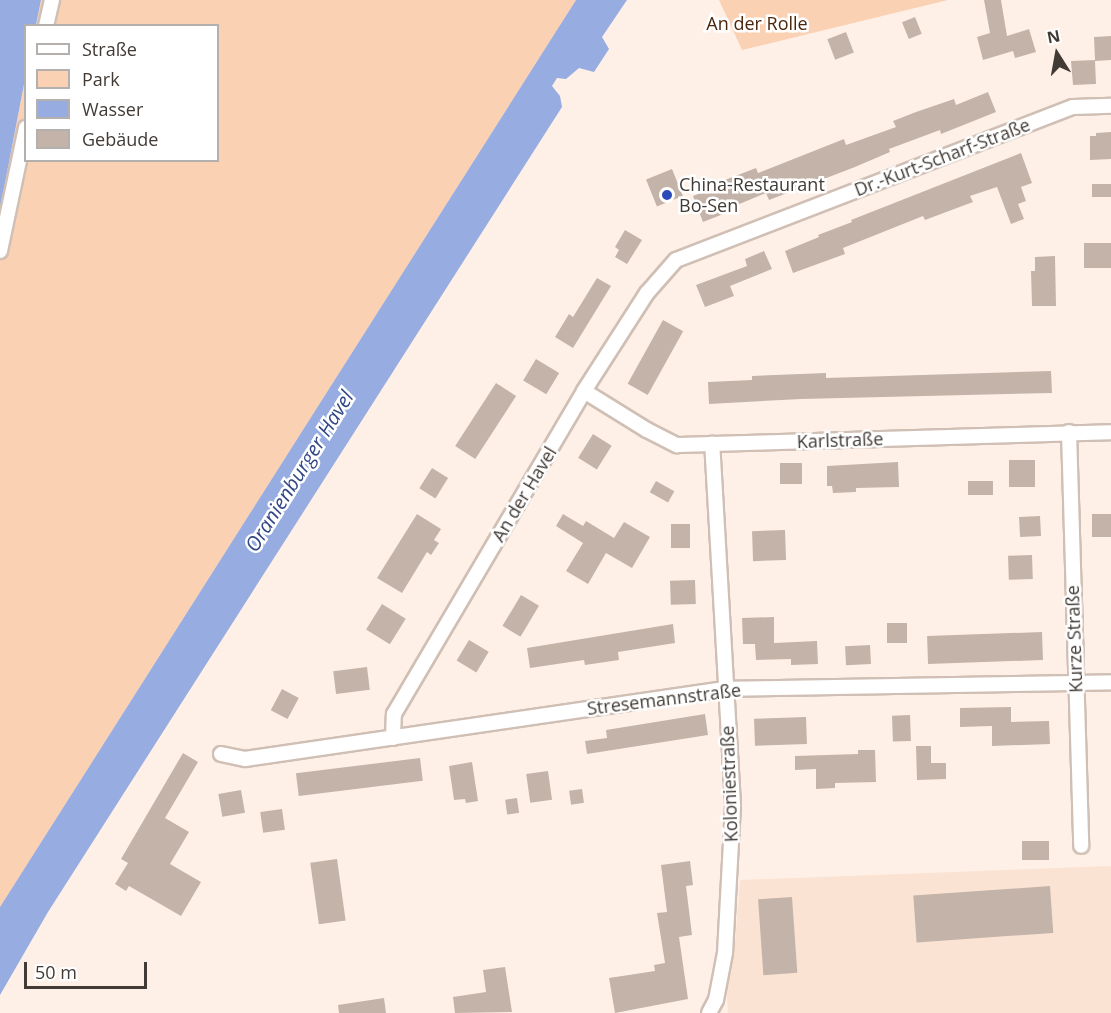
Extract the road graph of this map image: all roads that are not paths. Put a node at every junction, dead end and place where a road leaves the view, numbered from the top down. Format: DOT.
graph roads {
  1 [pos="52,0"];
  2 [pos="46,24"];
  3 [pos="1111,106"];
  4 [pos="24,137"];
  5 [pos="0,251"];
  6 [pos="675,260"];
  7 [pos="584,391"];
  8 [pos="1069,432"];
  9 [pos="1111,432"];
  10 [pos="712,444"];
  11 [pos="1111,682"];
  12 [pos="1075,683"];
  13 [pos="725,689"];
  14 [pos="393,738"];
  15 [pos="221,754"];
  16 [pos="1081,846"];
  17 [pos="709,1013"];
  1 -- 2 [label="street"];
  3 -- 6 [label="street, Dr.-Kurt-Scharf-Straße"];
  4 -- 5 [label="street"];
  6 -- 7 [label="street, An der Havel"];
  7 -- 10 [label="street, Karlstraße"];
  7 -- 14 [label="street, An der Havel"];
  8 -- 9 [label="street, Karlstraße"];
  8 -- 10 [label="street, Karlstraße"];
  8 -- 12 [label="street, Kurze Straße"];
  10 -- 13 [label="street, Koloniestraße"];
  11 -- 12 [label="street, Stresemannstraße"];
  12 -- 13 [label="street, Stresemannstraße"];
  12 -- 16 [label="street, Kurze Straße"];
  13 -- 14 [label="street, Stresemannstraße"];
  13 -- 17 [label="street, Koloniestraße"];
  14 -- 15 [label="street, Stresemannstraße"];
}
